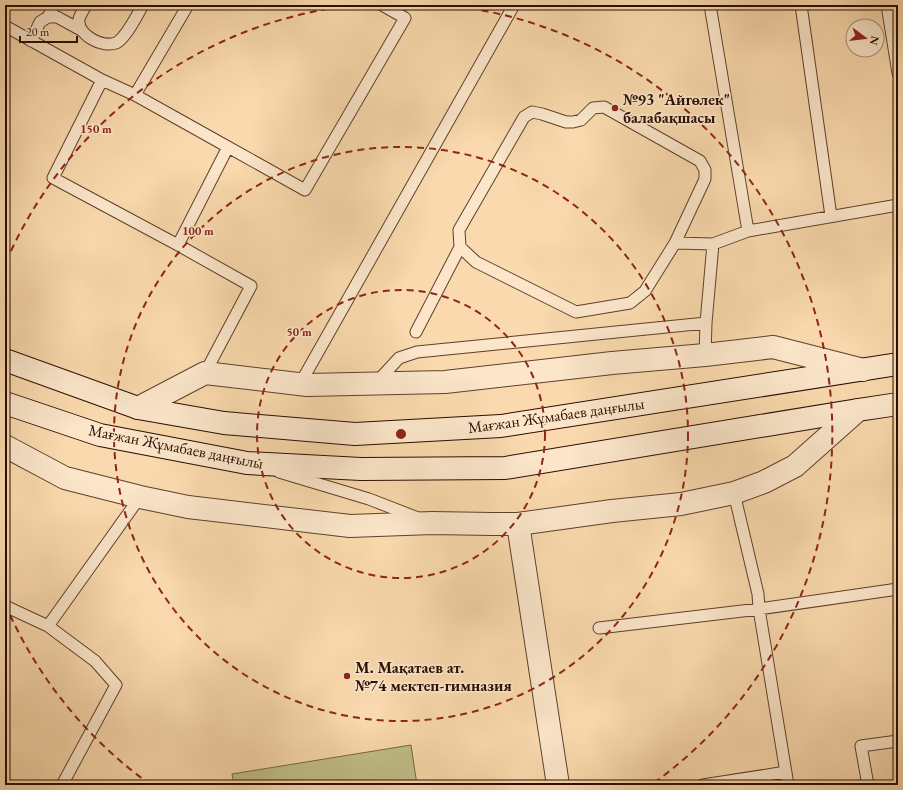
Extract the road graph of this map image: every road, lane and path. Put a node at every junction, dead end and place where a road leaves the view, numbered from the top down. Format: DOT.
graph roads {
  1 [pos="54,5"];
  2 [pos="86,5"];
  3 [pos="143,5"];
  4 [pos="188,5"];
  5 [pos="382,5"];
  6 [pos="514,5"];
  7 [pos="710,5"];
  8 [pos="801,5"];
  9 [pos="887,5"];
  10 [pos="48,17"];
  11 [pos="5,26"];
  12 [pos="81,30"];
  13 [pos="31,41"];
  14 [pos="898,74"];
  15 [pos="102,80"];
  16 [pos="135,95"];
  17 [pos="228,147"];
  18 [pos="898,205"];
  19 [pos="831,216"];
  20 [pos="748,231"];
  21 [pos="675,243"];
  22 [pos="713,244"];
  23 [pos="178,245"];
  24 [pos="460,247"];
  25 [pos="706,323"];
  26 [pos="416,332"];
  27 [pos="705,355"];
  28 [pos="5,360"];
  29 [pos="898,364"];
  30 [pos="863,370"];
  31 [pos="205,373"];
  32 [pos="376,383"];
  33 [pos="300,384"];
  34 [pos="5,403"];
  35 [pos="898,404"];
  36 [pos="138,408"];
  37 [pos="858,410"];
  38 [pos="5,446"];
  39 [pos="247,463"];
  40 [pos="734,492"];
  41 [pos="140,497"];
  42 [pos="432,523"];
  43 [pos="518,524"];
  44 [pos="898,589"];
  45 [pos="5,606"];
  46 [pos="759,609"];
  47 [pos="48,626"];
  48 [pos="598,628"];
  49 [pos="898,741"];
  50 [pos="786,772"];
  51 [pos="62,785"];
  52 [pos="558,785"];
  53 [pos="703,785"];
  54 [pos="788,785"];
  55 [pos="868,785"];
  1 -- 10 [label="lane"];
  2 -- 12 [label="lane"];
  3 -- 12 [label="lane"];
  4 -- 16 [label="lane"];
  5 -- 17 [label="lane"];
  6 -- 33 [label="lane"];
  7 -- 20 [label="lane"];
  8 -- 19 [label="lane"];
  9 -- 14 [label="lane"];
  10 -- 12 [label="lane"];
  10 -- 13 [label="lane"];
  11 -- 13 [label="lane"];
  13 -- 15 [label="lane"];
  15 -- 16 [label="lane"];
  15 -- 23 [label="lane"];
  16 -- 17 [label="lane"];
  17 -- 23 [label="lane"];
  18 -- 19 [label="lane"];
  19 -- 20 [label="lane"];
  20 -- 22 [label="lane"];
  21 -- 22 [label="lane"];
  21 -- 24 [label="lane"];
  21 -- 24 [label="lane"];
  22 -- 25 [label="lane"];
  23 -- 31 [label="lane"];
  24 -- 26 [label="lane"];
  25 -- 27 [label="lane"];
  25 -- 32 [label="lane"];
  27 -- 30 [label="street"];
  27 -- 32 [label="street"];
  28 -- 36 [label="street, Мағжан Жұмабаев даңғылы"];
  29 -- 30 [label="street, Мағжан Жұмабаев даңғылы"];
  30 -- 36 [label="street, Мағжан Жұмабаев даңғылы"];
  31 -- 33 [label="street"];
  31 -- 36 [label="street"];
  32 -- 33 [label="street"];
  34 -- 39 [label="street, Мағжан Жұмабаев даңғылы"];
  35 -- 37 [label="street, Мағжан Жұмабаев даңғылы"];
  37 -- 39 [label="street, Мағжан Жұмабаев даңғылы"];
  37 -- 40 [label="street"];
  38 -- 41 [label="street"];
  39 -- 42 [label="lane"];
  40 -- 43 [label="street"];
  40 -- 46 [label="lane"];
  41 -- 42 [label="street"];
  41 -- 47 [label="lane"];
  42 -- 43 [label="street"];
  43 -- 52 [label="street"];
  44 -- 46 [label="lane"];
  45 -- 47 [label="lane"];
  46 -- 48 [label="lane"];
  46 -- 50 [label="lane"];
  47 -- 51 [label="lane"];
  49 -- 55 [label="lane"];
  50 -- 53 [label="lane"];
  50 -- 54 [label="lane"];
}
